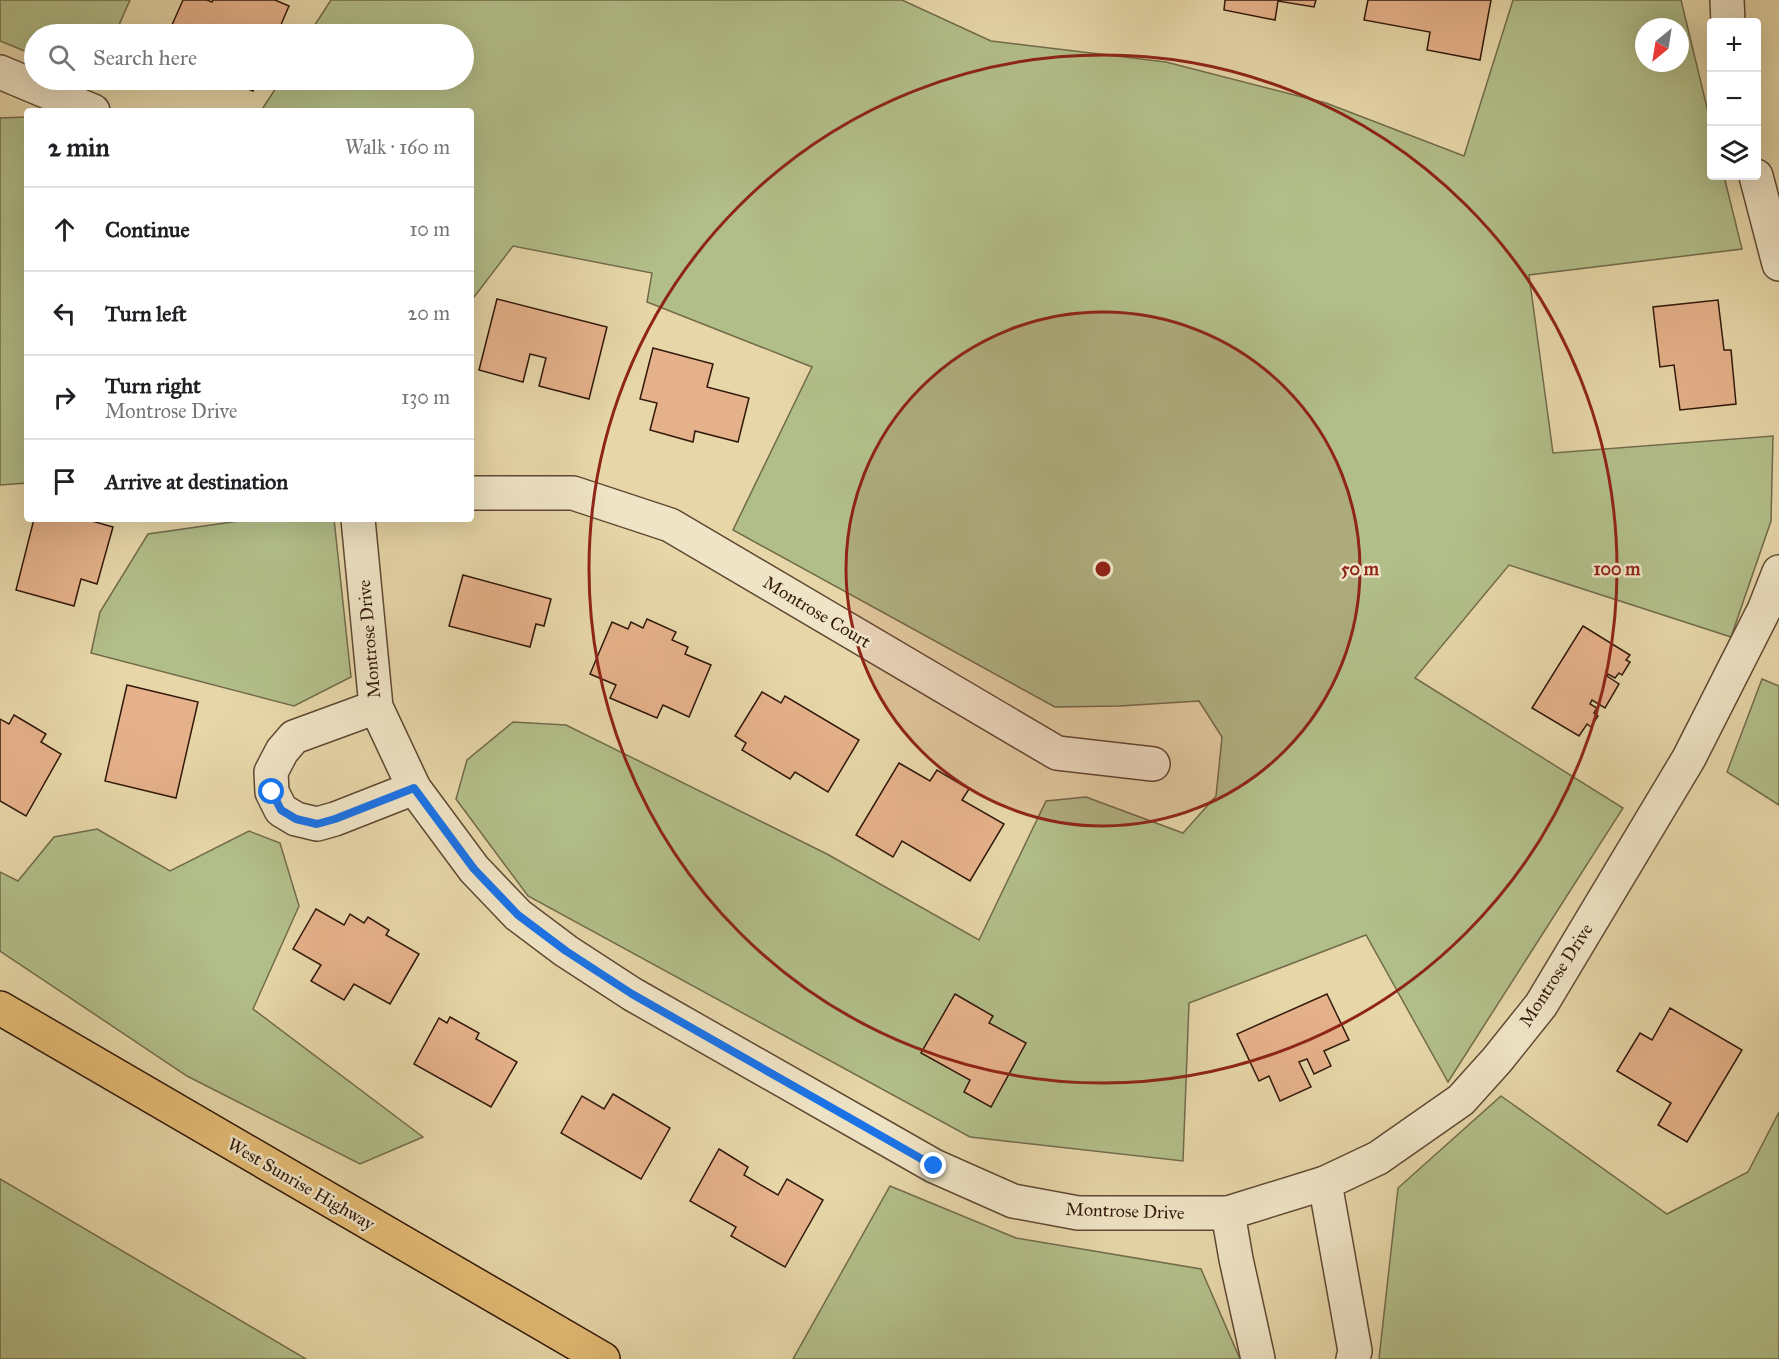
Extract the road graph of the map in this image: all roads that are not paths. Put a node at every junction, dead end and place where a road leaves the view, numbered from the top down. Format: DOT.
graph roads {
  1 [pos="1727,0"];
  2 [pos="1728,18"];
  3 [pos="0,72"];
  4 [pos="24,82"];
  5 [pos="43,90"];
  6 [pos="86,108"];
  7 [pos="1757,180"];
  8 [pos="1779,264"];
  9 [pos="474,493"];
  10 [pos="358,522"];
  11 [pos="1779,572"];
  12 [pos="376,707"];
  13 [pos="1154,764"];
  14 [pos="414,788"];
  15 [pos="0,1008"];
  16 [pos="1325,1183"];
  17 [pos="1228,1213"];
  18 [pos="603,1359"];
  19 [pos="1258,1359"];
  20 [pos="1353,1359"];
  1 -- 2 [label="street"];
  3 -- 4 [label="street"];
  5 -- 6 [label="street"];
  7 -- 8 [label="street"];
  9 -- 13 [label="street, Montrose Court"];
  10 -- 12 [label="street, Montrose Drive"];
  11 -- 16 [label="street, Montrose Drive"];
  12 -- 14 [label="street, Montrose Drive"];
  12 -- 14 [label="street"];
  14 -- 17 [label="street, Montrose Drive"];
  15 -- 18 [label="main road, West Sunrise Highway"];
  16 -- 17 [label="street, Montrose Drive"];
  16 -- 20 [label="street"];
  17 -- 19 [label="street"];
}
